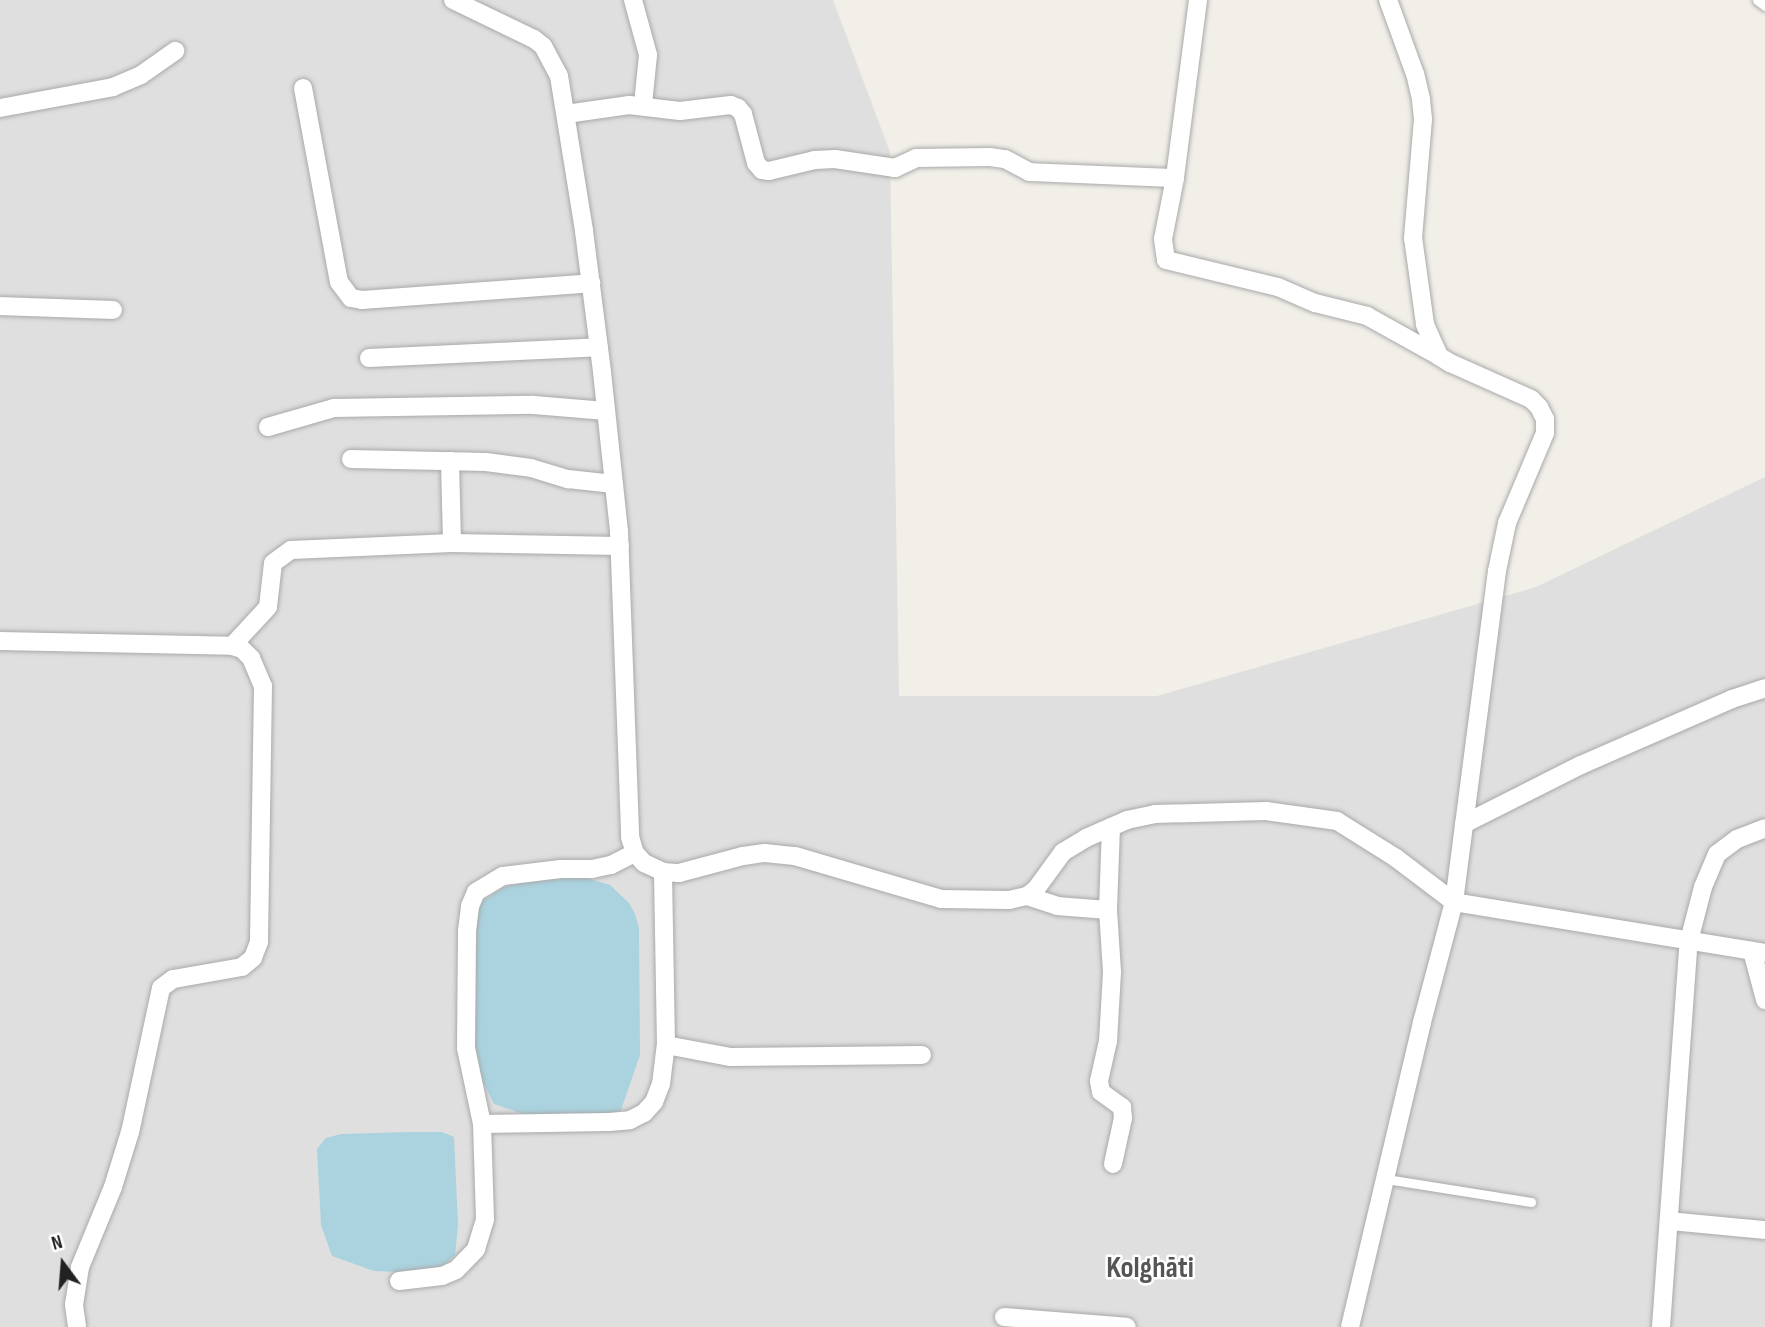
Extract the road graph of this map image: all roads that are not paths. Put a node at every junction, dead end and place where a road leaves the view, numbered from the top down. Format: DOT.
graph roads {
  1 [pos="453,0"];
  2 [pos="633,0"];
  3 [pos="1198,0"];
  4 [pos="1388,0"];
  5 [pos="1757,0"];
  6 [pos="1765,6"];
  7 [pos="175,51"];
  8 [pos="303,88"];
  9 [pos="643,104"];
  10 [pos="0,108"];
  11 [pos="566,114"];
  12 [pos="1175,178"];
  13 [pos="590,283"];
  14 [pos="0,306"];
  15 [pos="113,310"];
  16 [pos="599,347"];
  17 [pos="1439,356"];
  18 [pos="369,358"];
  19 [pos="606,411"];
  20 [pos="268,427"];
  21 [pos="351,459"];
  22 [pos="450,461"];
  23 [pos="614,484"];
  24 [pos="452,543"];
  25 [pos="620,546"];
  26 [pos="0,641"];
  27 [pos="232,646"];
  28 [pos="1765,688"];
  29 [pos="1464,824"];
  30 [pos="1111,827"];
  31 [pos="1765,828"];
  32 [pos="635,853"];
  33 [pos="663,872"];
  34 [pos="1027,896"];
  35 [pos="1454,902"];
  36 [pos="1108,910"];
  37 [pos="1689,941"];
  38 [pos="1759,952"];
  39 [pos="1765,1000"];
  40 [pos="666,1045"];
  41 [pos="922,1055"];
  42 [pos="482,1124"];
  43 [pos="1113,1164"];
  44 [pos="1385,1178"];
  45 [pos="1531,1202"];
  46 [pos="1669,1221"];
  47 [pos="1765,1230"];
  48 [pos="400,1281"];
  49 [pos="1004,1317"];
  50 [pos="1116,1326"];
  51 [pos="77,1327"];
  52 [pos="1350,1327"];
  53 [pos="1661,1327"];
  1 -- 11 [label="street"];
  2 -- 9 [label="street"];
  3 -- 12 [label="street"];
  4 -- 17 [label="street"];
  5 -- 6 [label="lane"];
  7 -- 10 [label="street"];
  8 -- 13 [label="street"];
  9 -- 11 [label="street"];
  9 -- 12 [label="street"];
  11 -- 13 [label="street"];
  12 -- 17 [label="street"];
  13 -- 16 [label="street"];
  14 -- 15 [label="street"];
  16 -- 18 [label="street"];
  16 -- 19 [label="street"];
  17 -- 29 [label="street"];
  19 -- 20 [label="street"];
  19 -- 23 [label="street"];
  21 -- 22 [label="street"];
  22 -- 23 [label="street"];
  22 -- 24 [label="street"];
  23 -- 25 [label="street"];
  24 -- 25 [label="street"];
  24 -- 27 [label="street"];
  25 -- 32 [label="street"];
  26 -- 27 [label="street"];
  27 -- 51 [label="street"];
  28 -- 29 [label="street"];
  29 -- 35 [label="street"];
  30 -- 34 [label="street"];
  30 -- 35 [label="street"];
  30 -- 36 [label="street"];
  31 -- 37 [label="street"];
  32 -- 33 [label="street"];
  32 -- 42 [label="street"];
  33 -- 34 [label="street"];
  33 -- 40 [label="street"];
  34 -- 36 [label="street"];
  35 -- 37 [label="street"];
  35 -- 44 [label="street"];
  36 -- 43 [label="street"];
  37 -- 38 [label="street"];
  37 -- 46 [label="street"];
  38 -- 39 [label="street"];
  40 -- 41 [label="street"];
  40 -- 42 [label="street"];
  42 -- 48 [label="street"];
  44 -- 45 [label="lane"];
  44 -- 52 [label="street"];
  46 -- 47 [label="street"];
  46 -- 53 [label="street"];
  49 -- 50 [label="street"];
}
